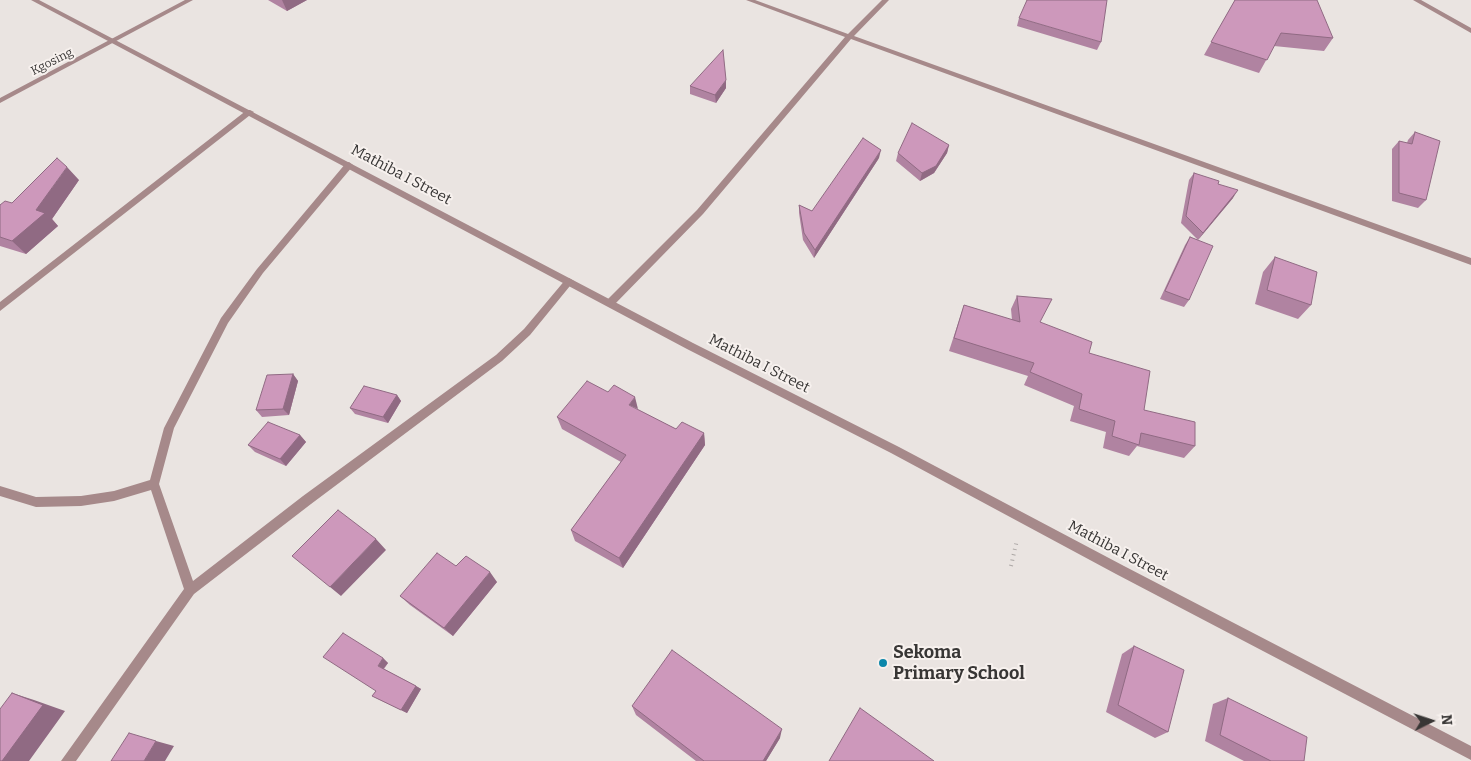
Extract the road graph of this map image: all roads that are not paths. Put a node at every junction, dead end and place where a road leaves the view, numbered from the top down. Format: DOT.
graph roads {
  1 [pos="34,0"];
  2 [pos="190,0"];
  3 [pos="750,0"];
  4 [pos="886,0"];
  5 [pos="1416,0"];
  6 [pos="1471,31"];
  7 [pos="850,36"];
  8 [pos="114,42"];
  9 [pos="0,101"];
  10 [pos="250,112"];
  11 [pos="349,165"];
  12 [pos="1471,262"];
  13 [pos="569,281"];
  14 [pos="610,303"];
  15 [pos="0,307"];
  16 [pos="154,484"];
  17 [pos="0,490"];
  18 [pos="190,590"];
  19 [pos="1471,753"];
  20 [pos="68,761"];
  1 -- 8 [label="street, Mathiba I Street"];
  2 -- 8 [label="street, Kgosing"];
  3 -- 7 [label="street"];
  4 -- 7 [label="street"];
  5 -- 6 [label="street"];
  7 -- 12 [label="street"];
  7 -- 14 [label="street"];
  8 -- 9 [label="street, Kgosing"];
  8 -- 10 [label="street, Mathiba I Street"];
  10 -- 11 [label="street, Mathiba I Street"];
  10 -- 15 [label="street"];
  11 -- 13 [label="street, Mathiba I Street"];
  11 -- 16 [label="street"];
  13 -- 14 [label="street, Mathiba I Street"];
  13 -- 18 [label="street"];
  14 -- 19 [label="street, Mathiba I Street"];
  16 -- 17 [label="street"];
  16 -- 18 [label="street"];
  18 -- 20 [label="street"];
}
